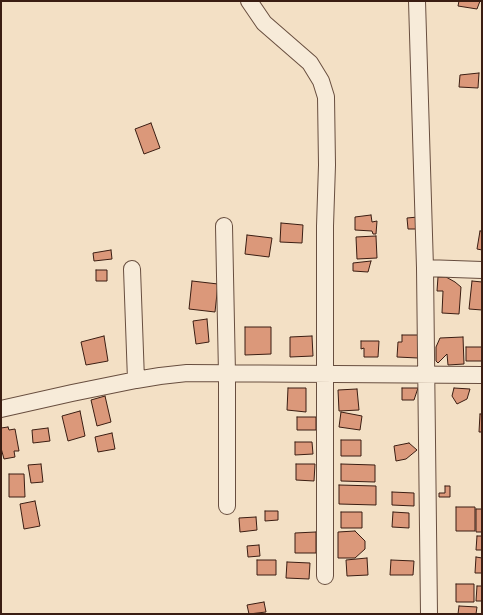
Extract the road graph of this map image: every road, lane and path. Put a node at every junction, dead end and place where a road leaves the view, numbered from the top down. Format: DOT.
graph roads {
  1 [pos="249,1"];
  2 [pos="417,1"];
  3 [pos="224,226"];
  4 [pos="425,268"];
  5 [pos="132,269"];
  6 [pos="482,270"];
  7 [pos="227,374"];
  8 [pos="325,374"];
  9 [pos="426,375"];
  10 [pos="482,375"];
  11 [pos="136,380"];
  12 [pos="1,409"];
  13 [pos="227,506"];
  14 [pos="325,576"];
  15 [pos="429,614"];
  1 -- 8 [label="street"];
  2 -- 4 [label="street"];
  3 -- 7 [label="street"];
  4 -- 6 [label="street"];
  4 -- 9 [label="street"];
  5 -- 11 [label="street"];
  7 -- 8 [label="street"];
  7 -- 11 [label="street"];
  7 -- 13 [label="street"];
  8 -- 9 [label="street"];
  8 -- 14 [label="street"];
  9 -- 10 [label="street"];
  9 -- 15 [label="street"];
  11 -- 12 [label="street"];
}
